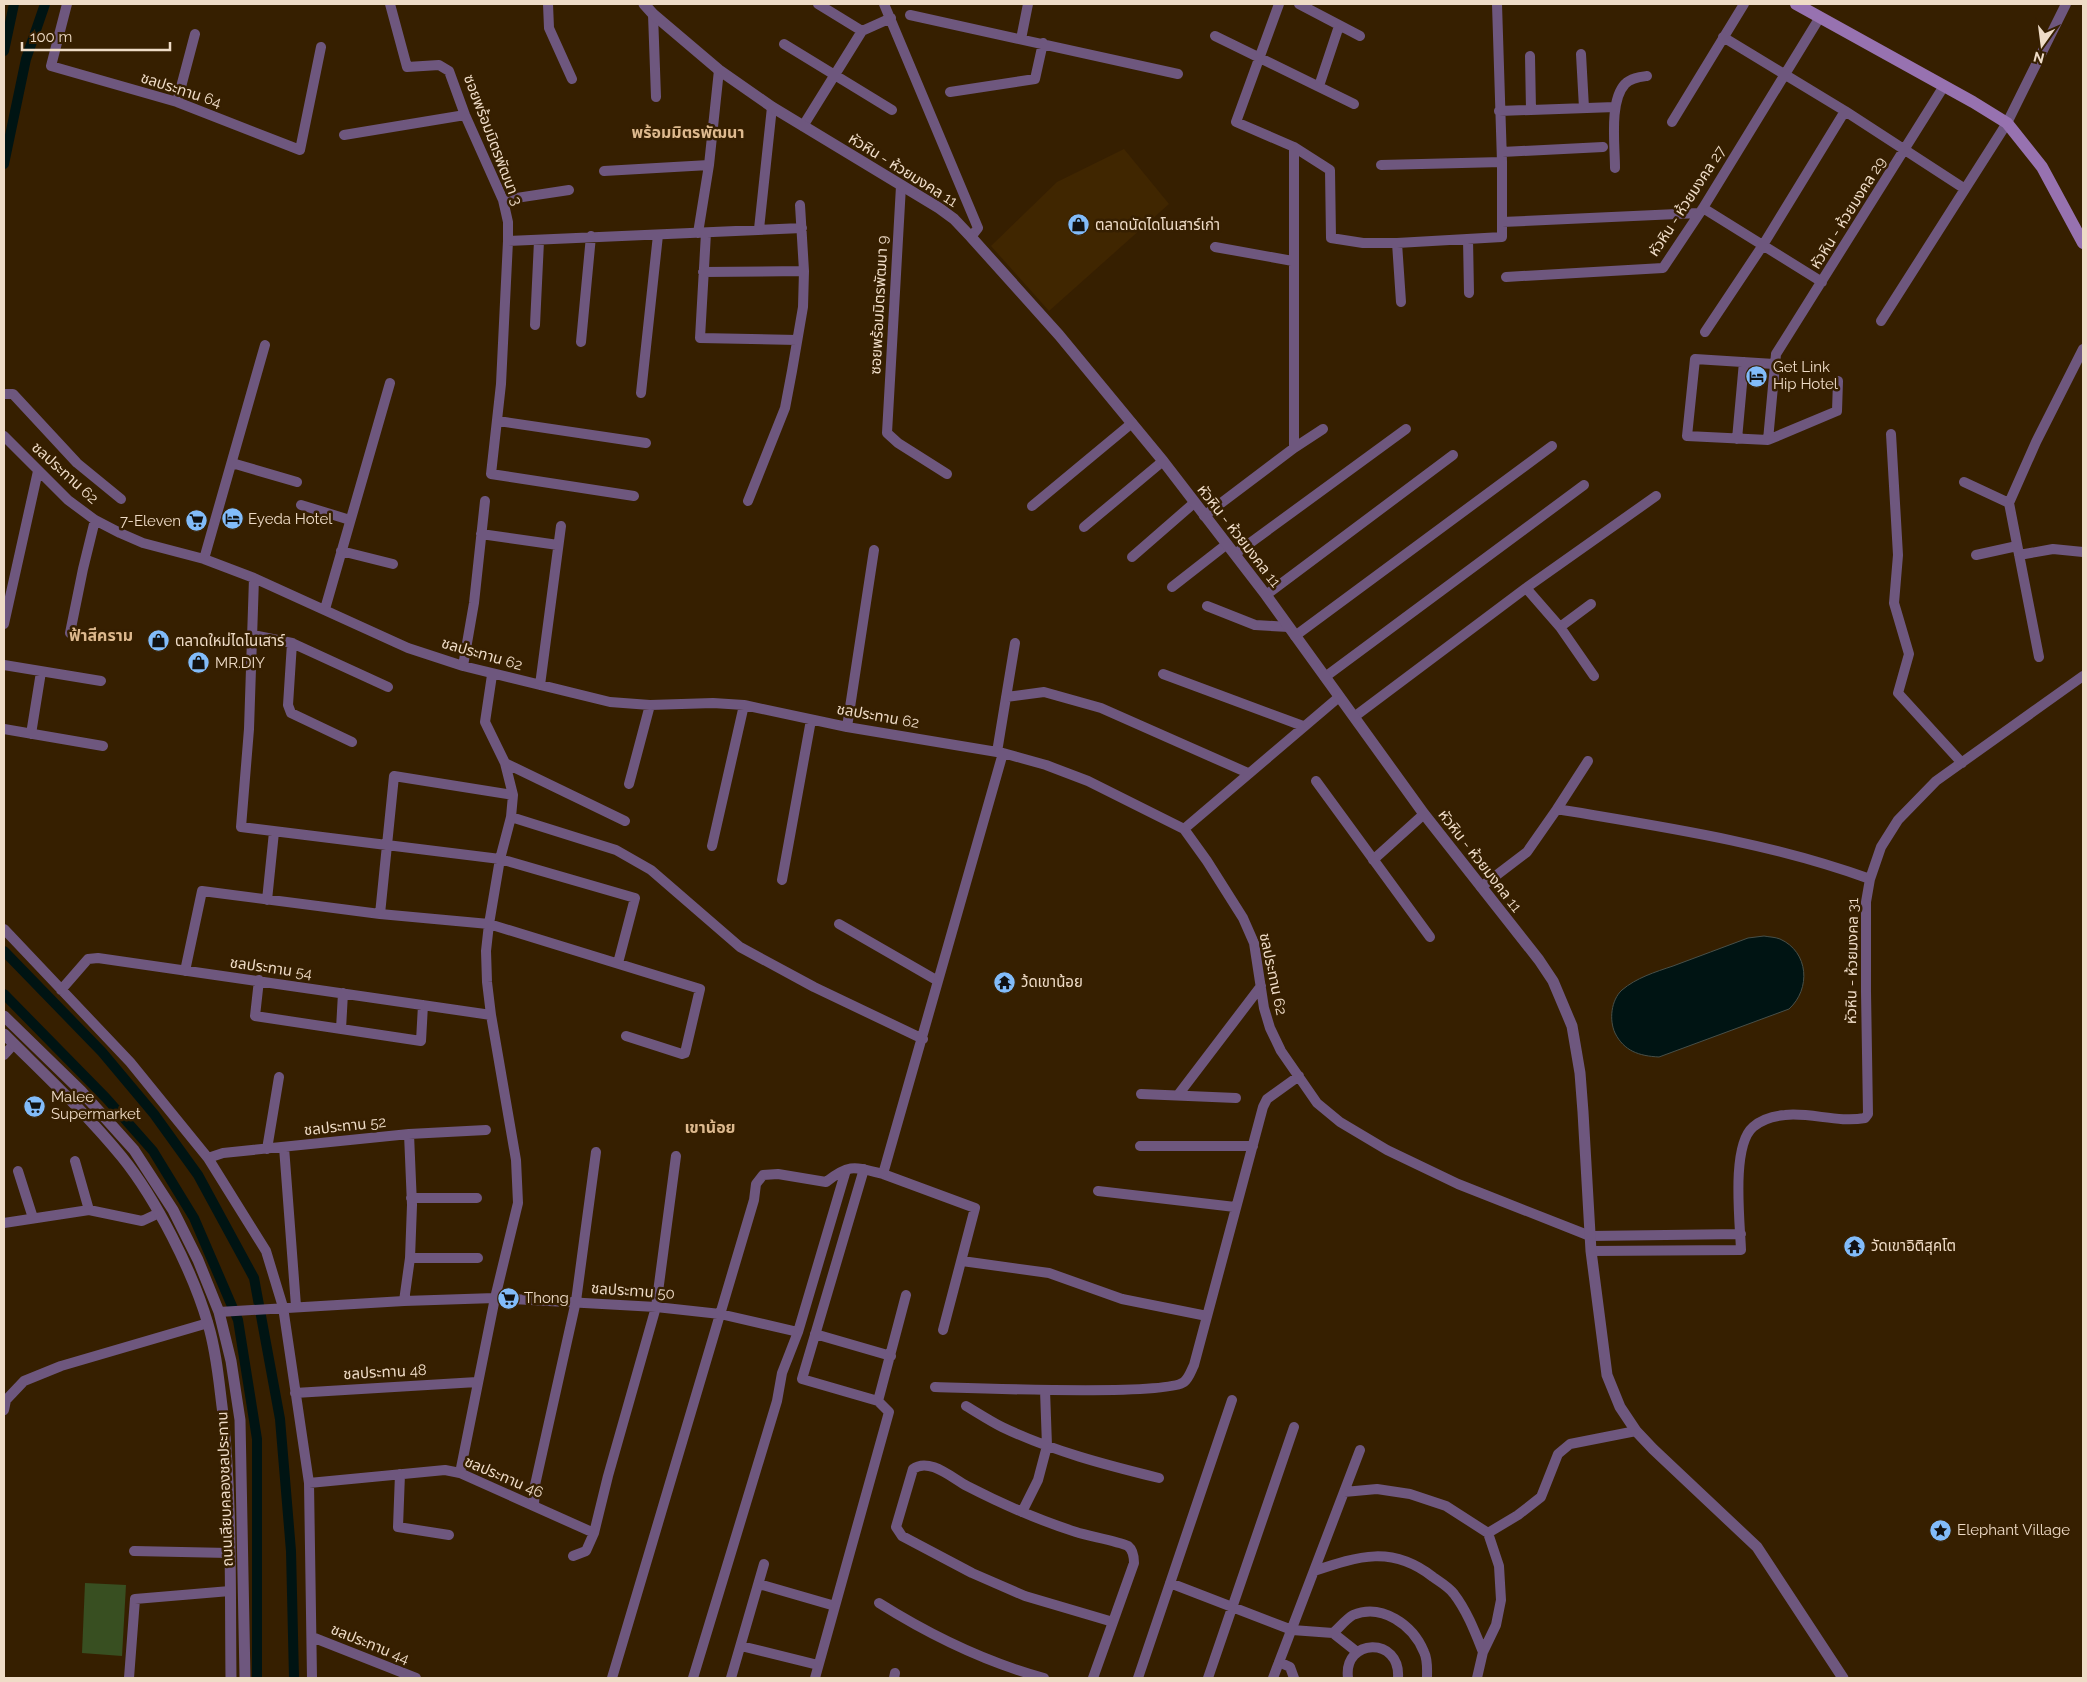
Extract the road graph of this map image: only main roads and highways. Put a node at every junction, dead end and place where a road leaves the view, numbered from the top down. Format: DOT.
graph roads {
  1 [pos="1796,4"];
  2 [pos="2083,243"];
  1 -- 2 [label="main road"];
}
